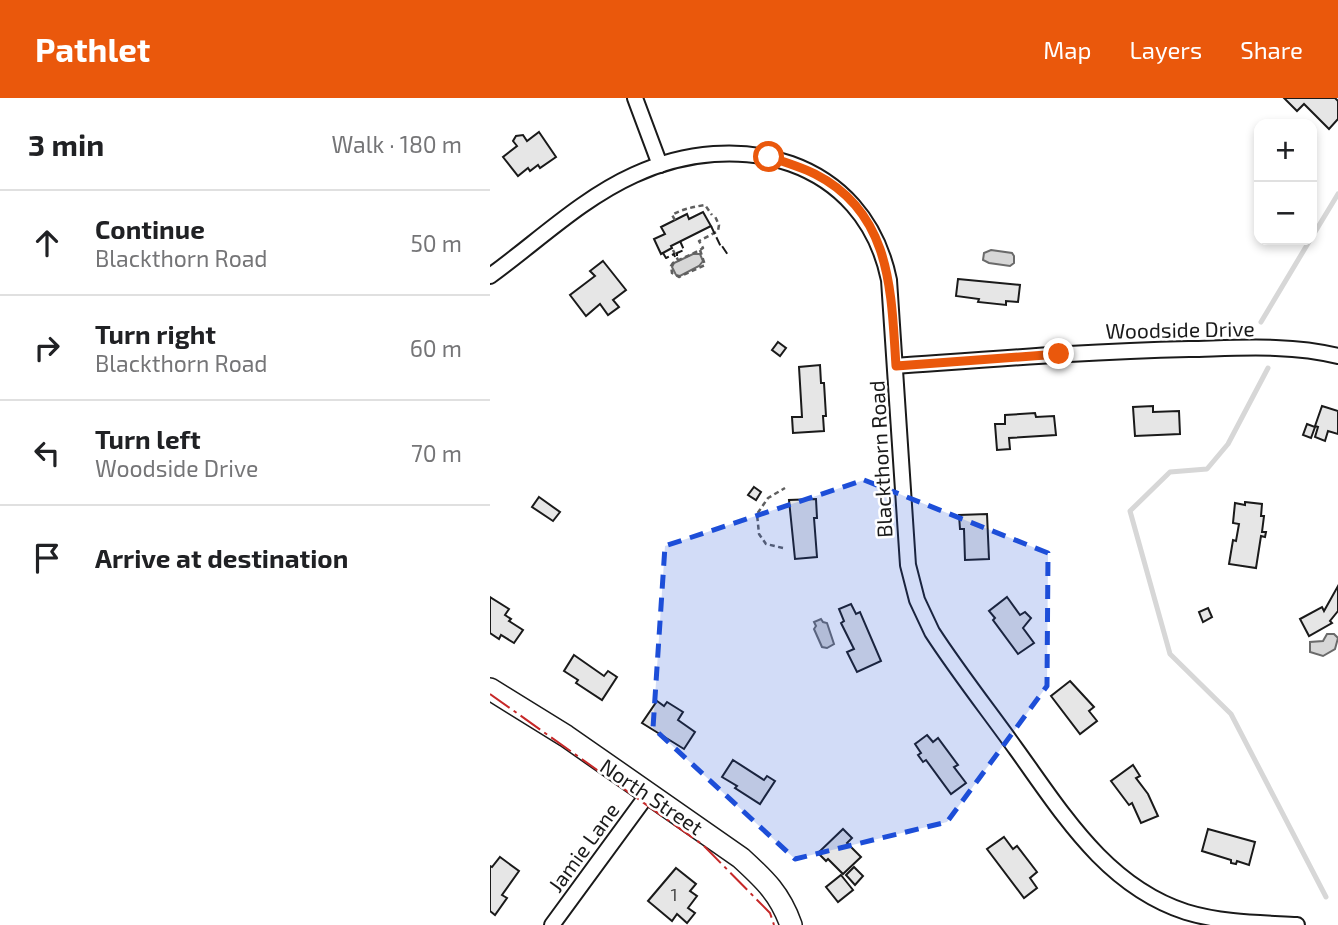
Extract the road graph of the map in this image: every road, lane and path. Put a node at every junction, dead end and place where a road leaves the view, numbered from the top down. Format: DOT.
graph roads {
  1 [pos="635,98"];
  2 [pos="660,165"];
  3 [pos="675,220"];
  4 [pos="673,250"];
  5 [pos="700,250"];
  6 [pos="678,260"];
  7 [pos="490,276"];
  8 [pos="1338,356"];
  9 [pos="896,366"];
  10 [pos="785,488"];
  11 [pos="783,548"];
  12 [pos="490,689"];
  13 [pos="648,794"];
  14 [pos="552,925"];
  15 [pos="791,925"];
  16 [pos="1297,925"];
  1 -- 2 [label="street"];
  2 -- 7 [label="street, Blackthorn Road"];
  2 -- 9 [label="street, Blackthorn Road"];
  3 -- 5 [label="path"];
  4 -- 6 [label="path"];
  5 -- 6 [label="path"];
  5 -- 6 [label="path"];
  8 -- 9 [label="street, Woodside Drive"];
  9 -- 16 [label="street, Blackthorn Road"];
  10 -- 11 [label="path"];
  12 -- 13 [label="street, North Street"];
  13 -- 14 [label="street, Jamie Lane"];
  13 -- 15 [label="street, North Street"];
}
